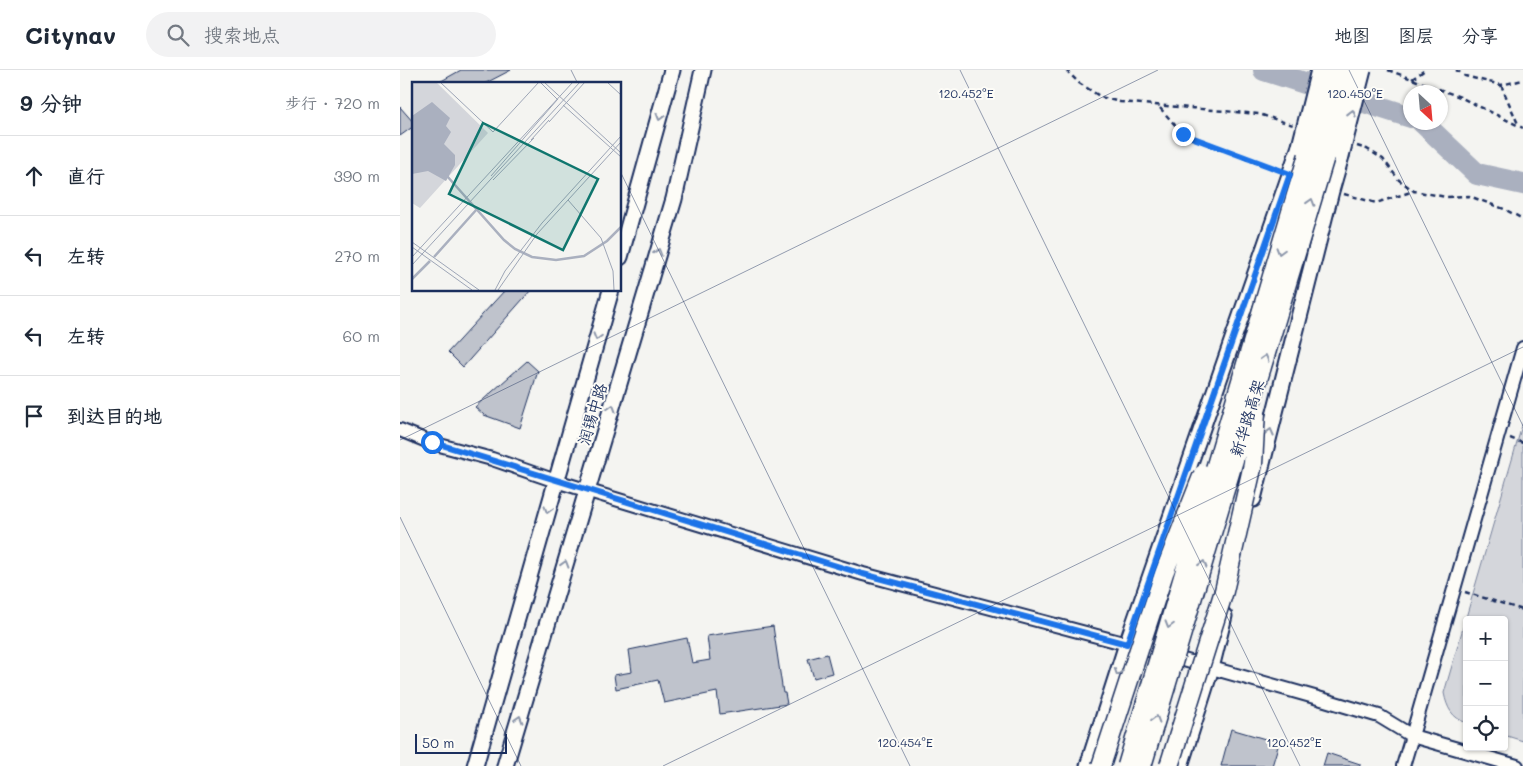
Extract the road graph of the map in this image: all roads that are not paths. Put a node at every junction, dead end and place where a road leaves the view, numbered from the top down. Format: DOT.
graph roads {
  1 [pos="672,70"];
  2 [pos="703,70"];
  3 [pos="1319,70"];
  4 [pos="1333,70"];
  5 [pos="1351,70"];
  6 [pos="1363,70"];
  7 [pos="621,253"];
  8 [pos="611,291"];
  9 [pos="1523,348"];
  10 [pos="1251,375"];
  11 [pos="400,430"];
  12 [pos="556,481"];
  13 [pos="587,490"];
  14 [pos="1127,644"];
  15 [pos="1211,668"];
  16 [pos="1412,736"];
  17 [pos="476,766"];
  18 [pos="505,766"];
  19 [pos="1088,766"];
  20 [pos="1100,766"];
  21 [pos="1127,766"];
  22 [pos="1142,766"];
  23 [pos="1169,766"];
  24 [pos="1180,766"];
  25 [pos="1403,766"];
  26 [pos="1517,766"];
  1 -- 7 [label="main road, one-way"];
  13 -- 2 [label="main road, 润锡中路, one-way"];
  3 -- 14 [label="main road, bridge"];
  4 -- 10 [label="highway, 新华路高架, one-way, bridge"];
  10 -- 5 [label="highway, 新华路高架, one-way, bridge"];
  15 -- 6 [label="main road, one-way, bridge"];
  8 -- 12 [label="main road, 润锡中路, one-way"];
  9 -- 16 [label="street"];
  10 -- 20 [label="highway, bridge"];
  10 -- 21 [label="highway, 新华路高架, one-way, bridge"];
  22 -- 10 [label="highway, 新华路高架, one-way, bridge"];
  10 -- 23 [label="highway, bridge"];
  11 -- 12 [label="street"];
  12 -- 13 [label="street"];
  12 -- 17 [label="main road, 润锡中路, one-way"];
  13 -- 14 [label="street"];
  18 -- 13 [label="main road, 润锡中路, one-way"];
  14 -- 15 [label="street"];
  14 -- 19 [label="main road, one-way"];
  15 -- 16 [label="street"];
  15 -- 24 [label="main road"];
  16 -- 25 [label="street"];
  16 -- 26 [label="street"];
}
